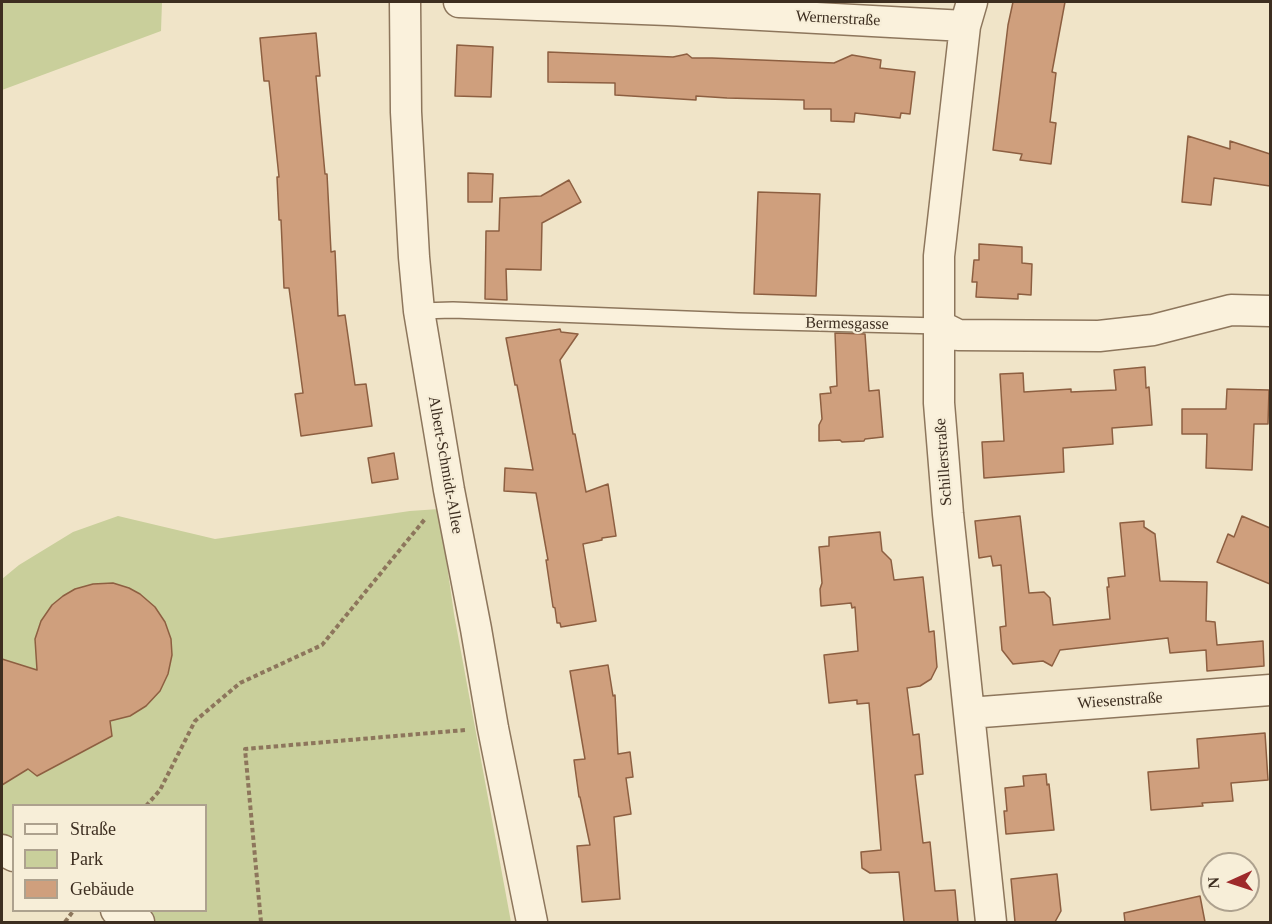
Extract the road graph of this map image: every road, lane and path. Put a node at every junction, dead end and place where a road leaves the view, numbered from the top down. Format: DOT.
graph roads {
  1 [pos="405,2"];
  2 [pos="459,2"];
  3 [pos="968,14"];
  4 [pos="419,311"];
  5 [pos="1270,311"];
  6 [pos="940,326"];
  7 [pos="448,490"];
  8 [pos="1270,690"];
  9 [pos="969,713"];
  10 [pos="493,728"];
  11 [pos="148,804"];
  12 [pos="120,912"];
  13 [pos="139,922"];
  14 [pos="261,922"];
  15 [pos="532,922"];
  16 [pos="991,922"];
  1 -- 4 [label="street, Albert-Schmidt-Allee"];
  2 -- 3 [label="street, Wernerstraße"];
  3 -- 6 [label="street, Schillerstraße"];
  4 -- 6 [label="lane, Bermesgasse"];
  4 -- 7 [label="street, Albert-Schmidt-Allee"];
  5 -- 6 [label="street, Bermesgasse"];
  6 -- 9 [label="street, Schillerstraße"];
  7 -- 10 [label="street, Albert-Schmidt-Allee"];
  7 -- 11 [label="path"];
  8 -- 9 [label="street, Wiesenstraße"];
  9 -- 16 [label="street, Schillerstraße"];
  10 -- 14 [label="path"];
  10 -- 15 [label="street, Albert-Schmidt-Allee"];
  12 -- 13 [label="street"];
}
